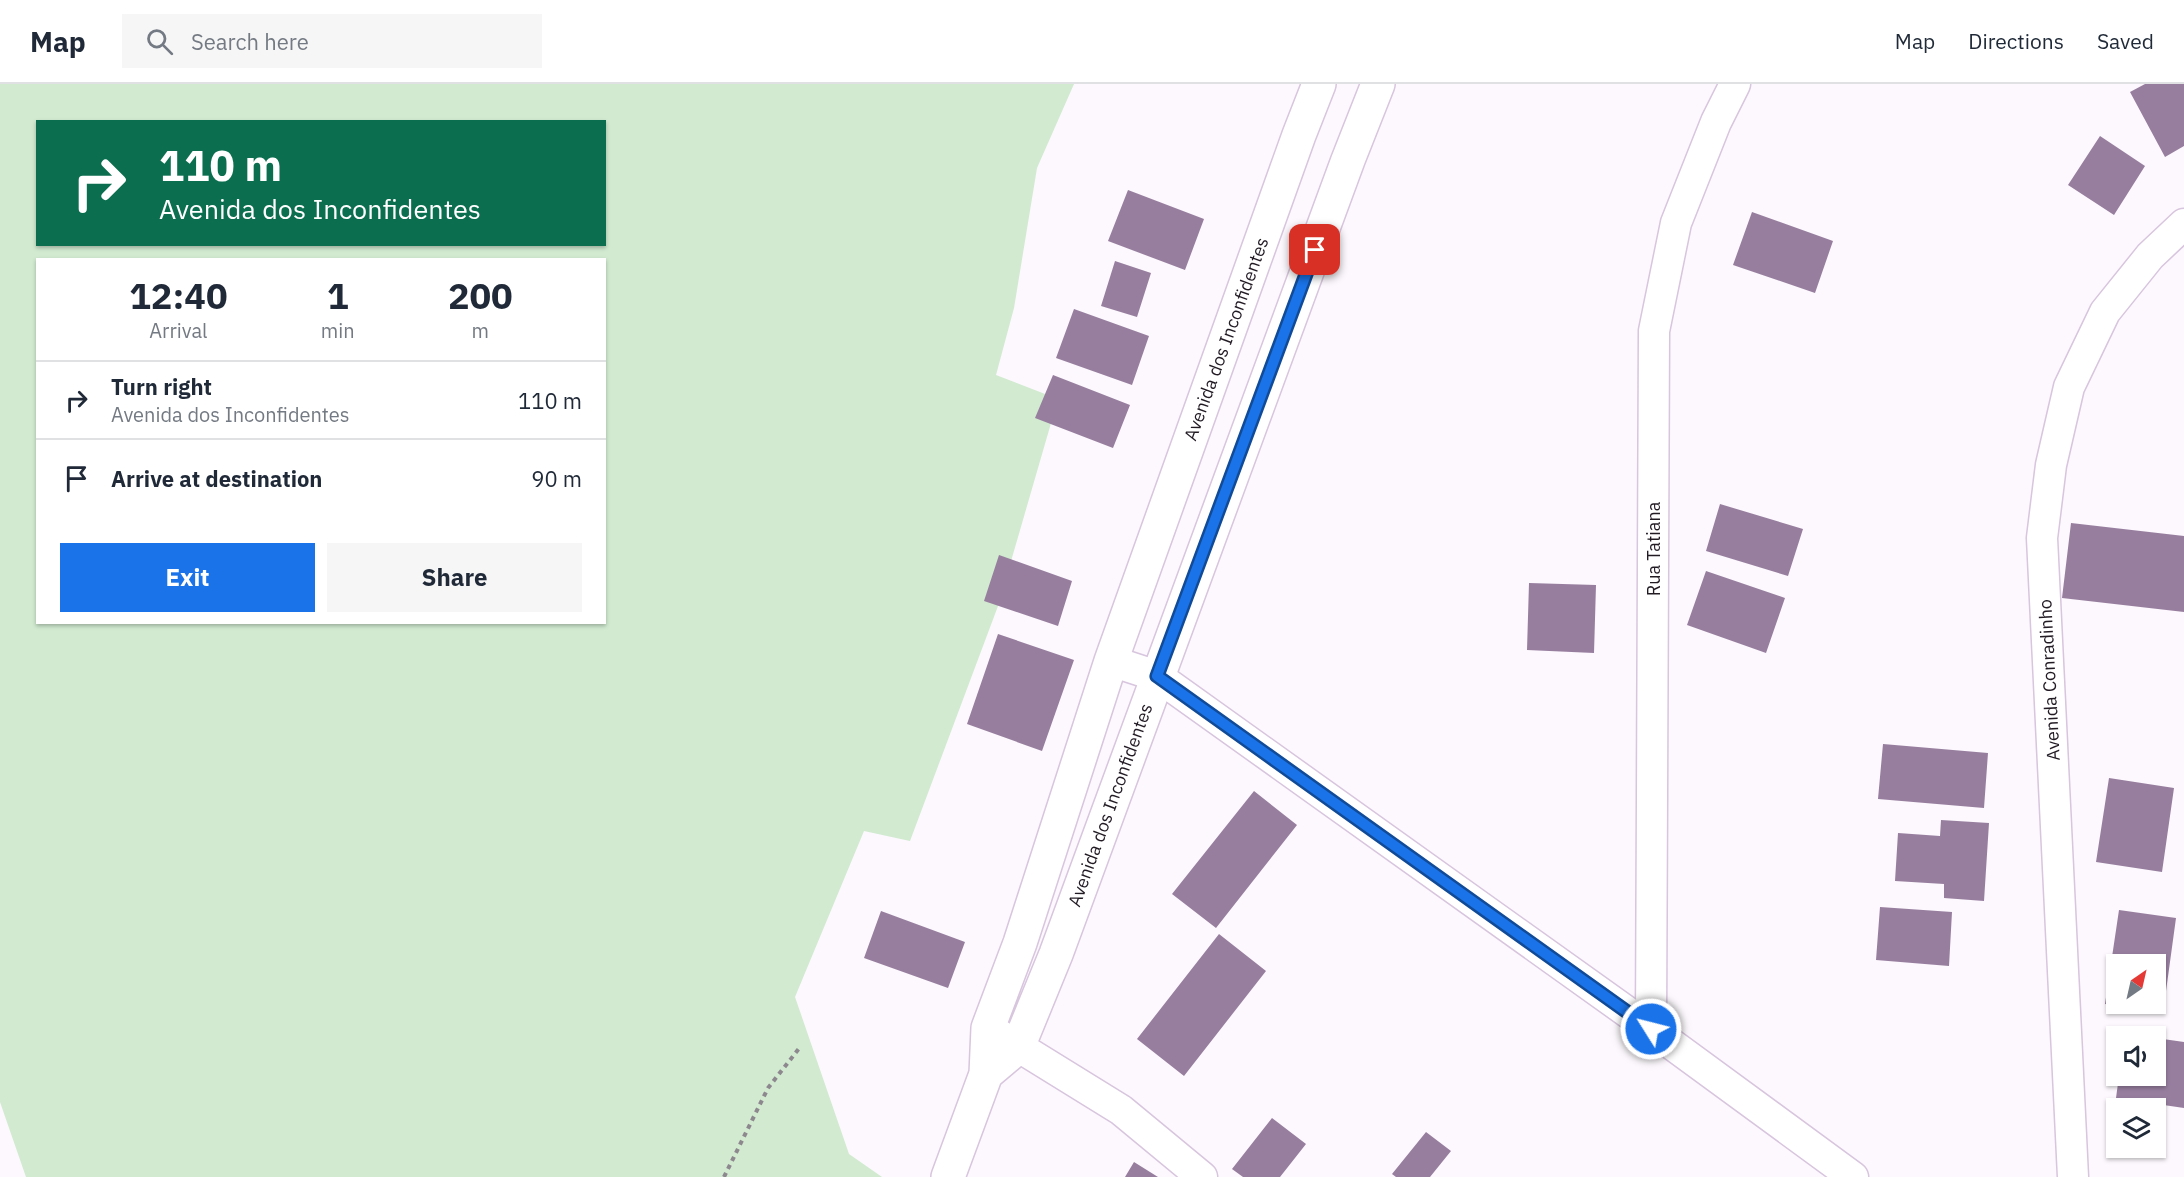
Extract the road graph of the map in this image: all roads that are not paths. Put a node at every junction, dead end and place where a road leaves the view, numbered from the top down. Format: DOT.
graph roads {
  1 [pos="1319,84"];
  2 [pos="1378,84"];
  3 [pos="1735,84"];
  4 [pos="2184,224"];
  5 [pos="1111,661"];
  6 [pos="1157,676"];
  7 [pos="988,1028"];
  8 [pos="1651,1029"];
  9 [pos="1018,1047"];
  10 [pos="986,1074"];
  11 [pos="948,1177"];
  12 [pos="1202,1177"];
  13 [pos="1853,1177"];
  14 [pos="2073,1177"];
  1 -- 5 [label="street, Avenida dos Inconfidentes"];
  2 -- 6 [label="street, Avenida dos Inconfidentes"];
  3 -- 8 [label="street, Rua Tatiana"];
  4 -- 14 [label="street, Avenida Conradinho"];
  5 -- 6 [label="street"];
  5 -- 7 [label="street, Avenida dos Inconfidentes"];
  6 -- 8 [label="street"];
  6 -- 9 [label="street, Avenida dos Inconfidentes"];
  7 -- 9 [label="street"];
  7 -- 10 [label="street, Avenida dos Inconfidentes"];
  8 -- 13 [label="street"];
  9 -- 10 [label="street, Avenida dos Inconfidentes"];
  9 -- 12 [label="street"];
  10 -- 11 [label="street, Avenida dos Inconfidentes"];
}
